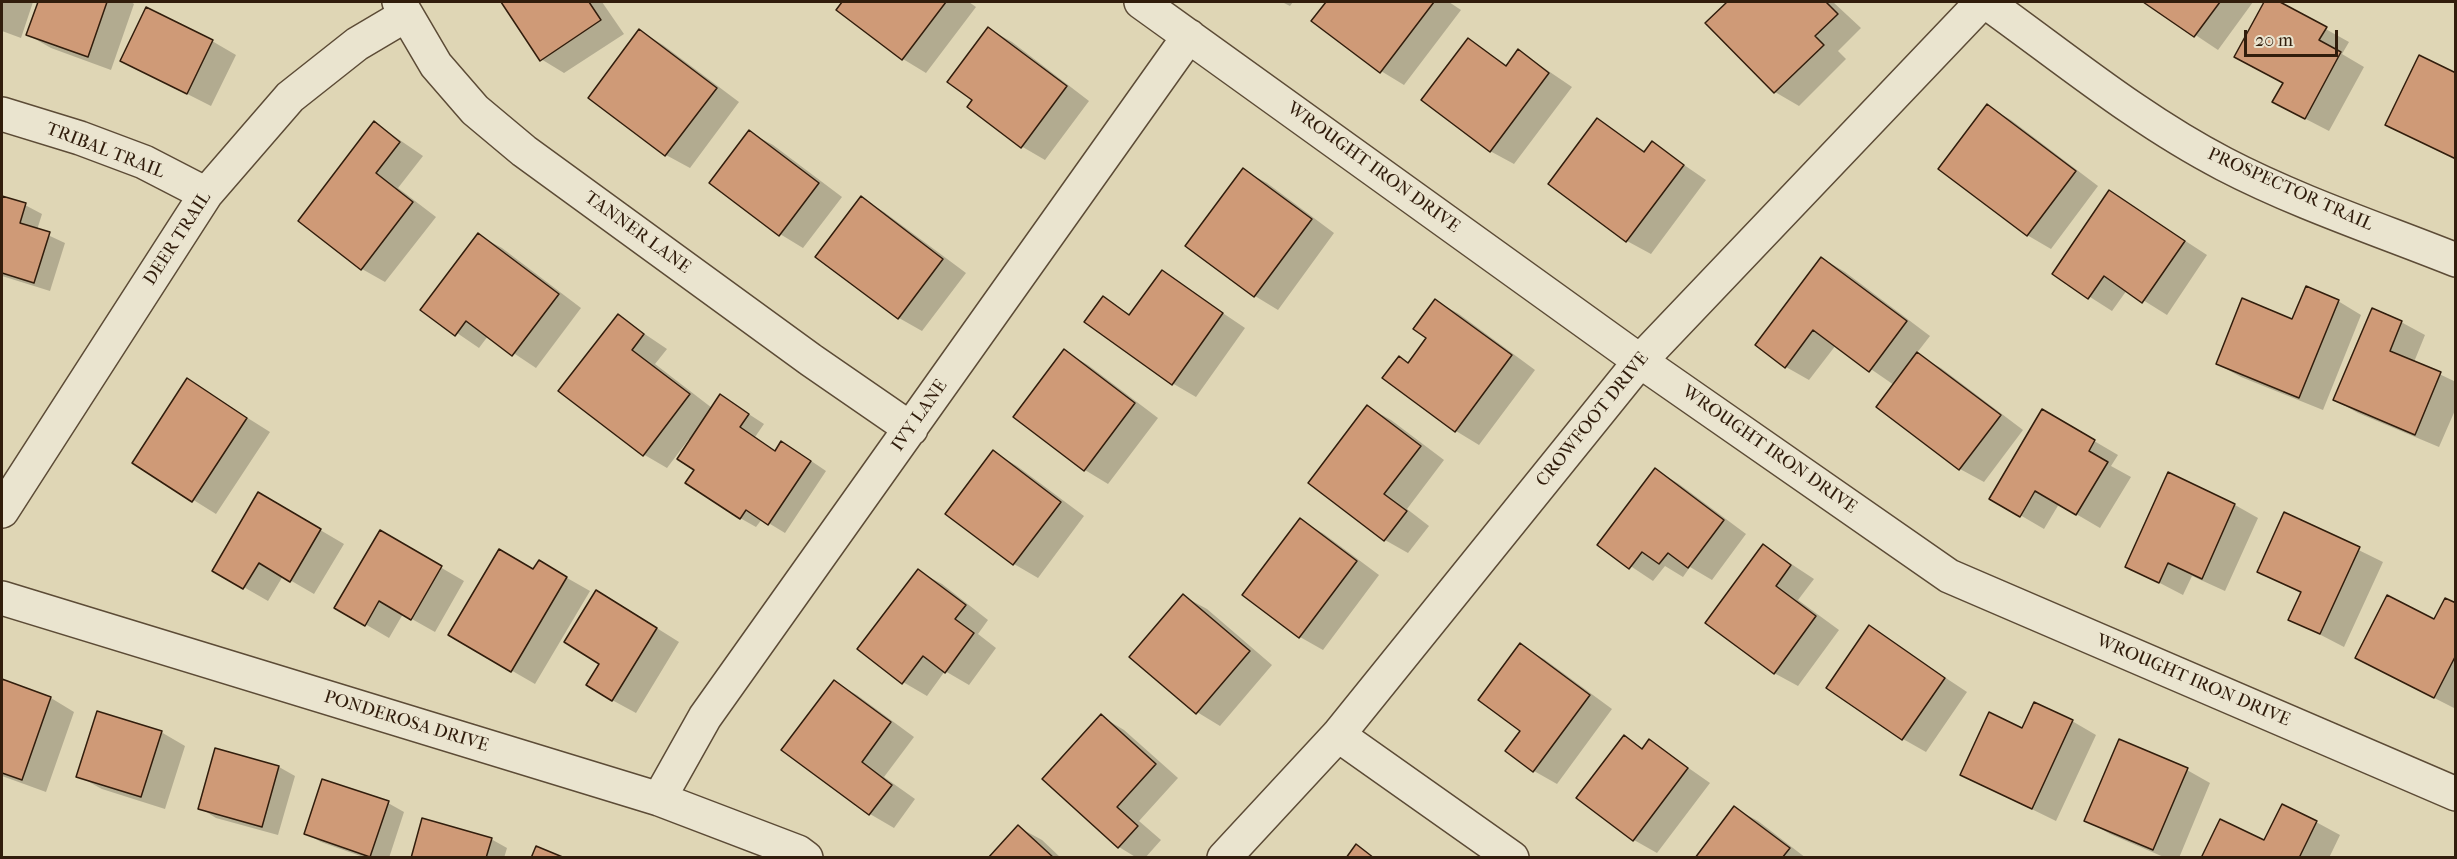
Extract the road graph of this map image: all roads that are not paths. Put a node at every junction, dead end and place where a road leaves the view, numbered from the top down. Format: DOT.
graph roads {
  1 [pos="1141,2"];
  2 [pos="1982,2"];
  3 [pos="1986,2"];
  4 [pos="402,8"];
  5 [pos="1189,36"];
  6 [pos="2,114"];
  7 [pos="206,194"];
  8 [pos="2456,260"];
  9 [pos="1640,361"];
  10 [pos="911,429"];
  11 [pos="2,511"];
  12 [pos="2,598"];
  13 [pos="1338,735"];
  14 [pos="2456,794"];
  15 [pos="659,799"];
  16 [pos="806,858"];
  17 [pos="1224,858"];
  18 [pos="1512,858"];
  1 -- 5 [label="street, WROUGHT IRON DRIVE"];
  2 -- 9 [label="street, CROWFOOT DRIVE"];
  3 -- 8 [label="street, PROSPECTOR TRAIL"];
  4 -- 7 [label="street, DEER TRAIL"];
  4 -- 10 [label="street, TANNER LANE"];
  5 -- 9 [label="street, WROUGHT IRON DRIVE"];
  5 -- 10 [label="street, IVY LANE"];
  6 -- 7 [label="street, TRIBAL TRAIL"];
  7 -- 11 [label="street, DEER TRAIL"];
  9 -- 13 [label="street, CROWFOOT DRIVE"];
  9 -- 14 [label="street, WROUGHT IRON DRIVE"];
  10 -- 15 [label="street, IVY LANE"];
  12 -- 15 [label="street, PONDEROSA DRIVE"];
  13 -- 17 [label="street, CROWFOOT DRIVE"];
  13 -- 18 [label="street"];
  15 -- 16 [label="street, PONDEROSA DRIVE"];
}
